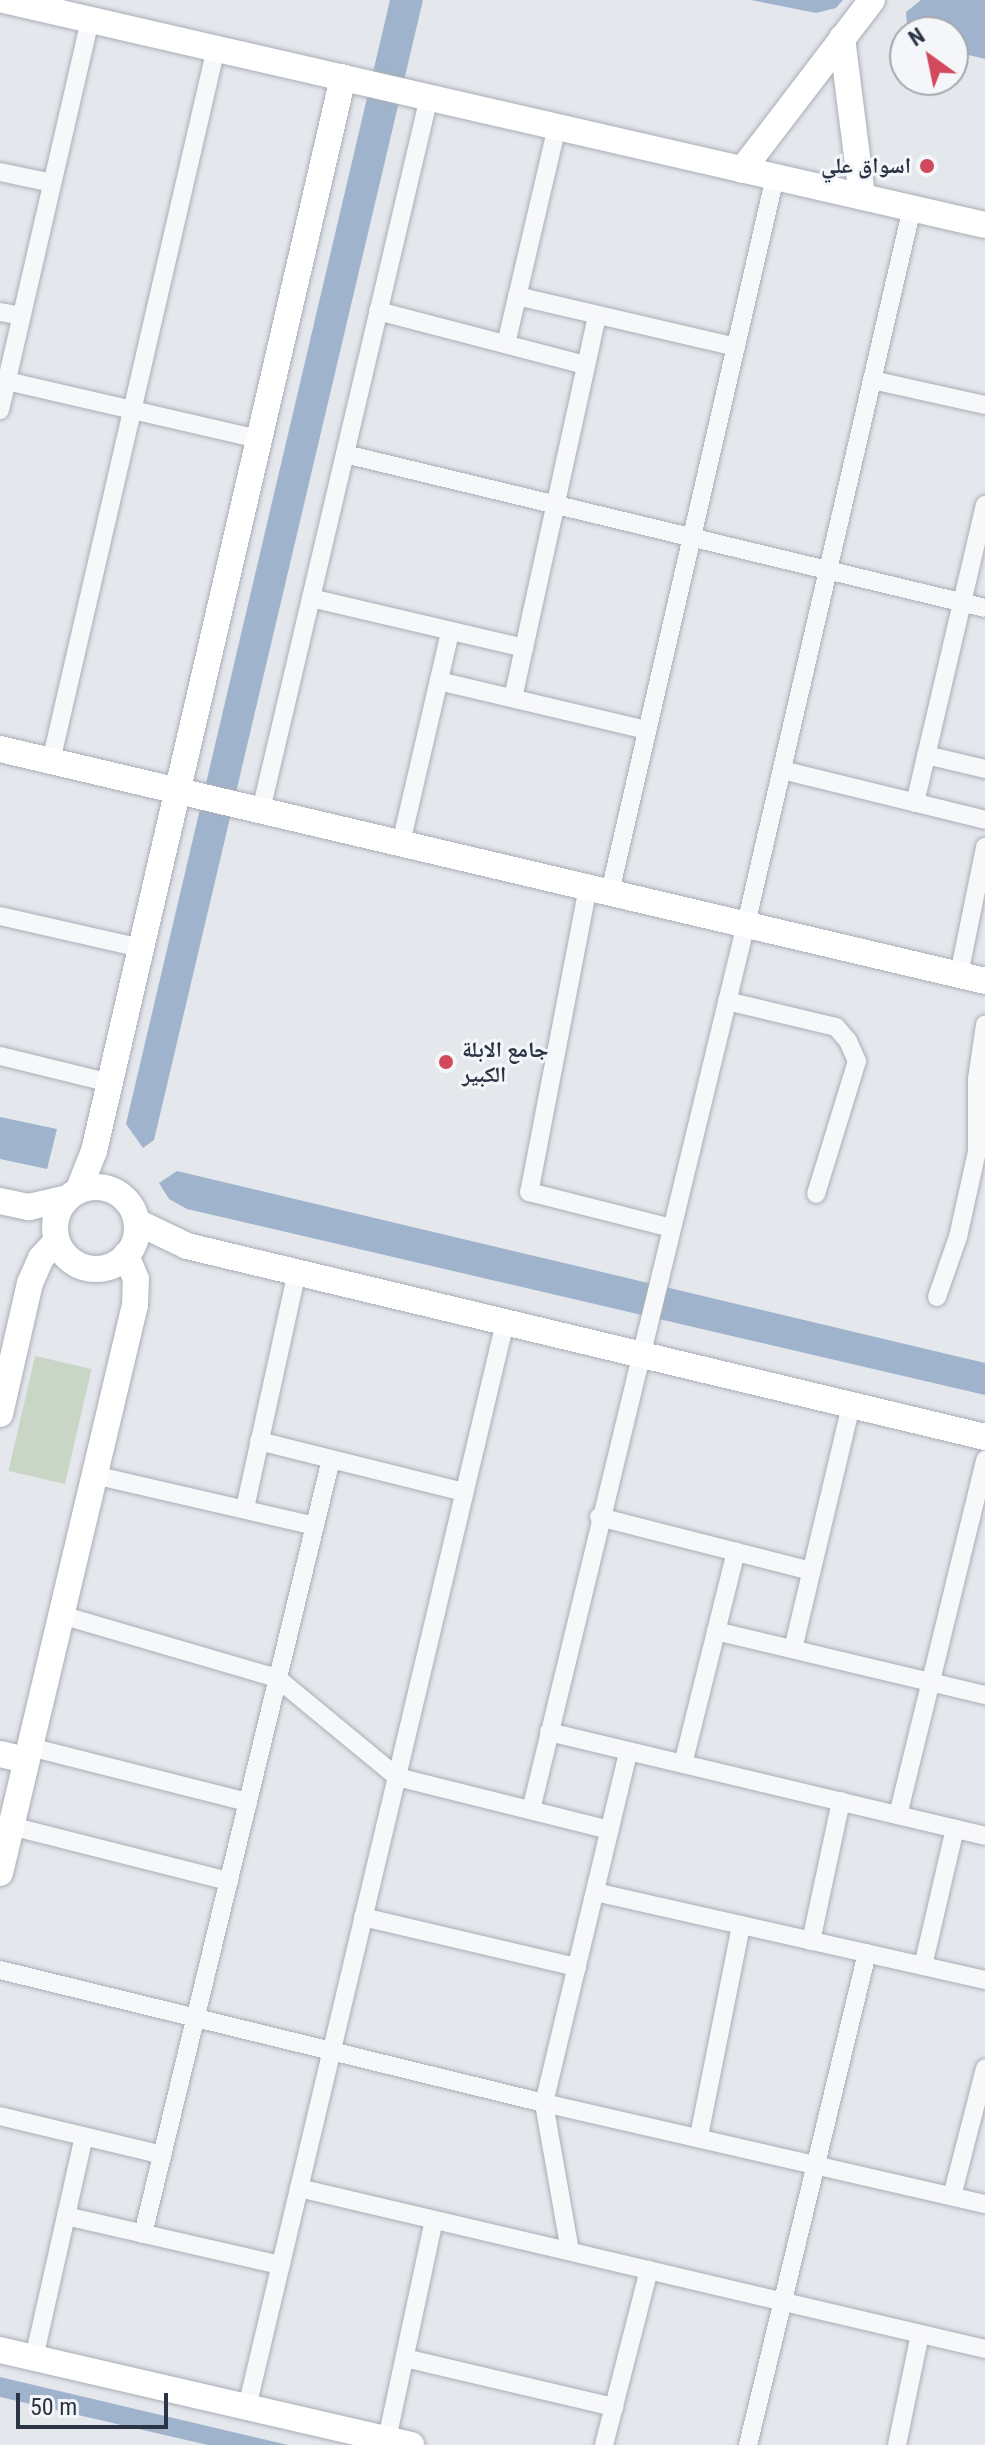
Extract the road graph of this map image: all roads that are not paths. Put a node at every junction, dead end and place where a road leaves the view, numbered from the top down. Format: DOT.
graph roads {
  1 [pos="4,0"];
  2 [pos="872,0"];
  3 [pos="90,20"];
  4 [pos="842,38"];
  5 [pos="216,48"];
  6 [pos="343,78"];
  7 [pos="429,97"];
  8 [pos="557,127"];
  9 [pos="742,170"];
  10 [pos="0,172"];
  11 [pos="775,177"];
  12 [pos="52,183"];
  13 [pos="862,197"];
  14 [pos="912,208"];
  15 [pos="985,225"];
  16 [pos="517,296"];
  17 [pos="378,311"];
  18 [pos="0,312"];
  19 [pos="22,316"];
  20 [pos="597,316"];
  21 [pos="506,344"];
  22 [pos="736,347"];
  23 [pos="586,365"];
  24 [pos="872,380"];
  25 [pos="7,381"];
  26 [pos="985,405"];
  27 [pos="0,410"];
  28 [pos="132,410"];
  29 [pos="259,439"];
  30 [pos="345,454"];
  31 [pos="556,505"];
  32 [pos="985,505"];
  33 [pos="692,538"];
  34 [pos="828,571"];
  35 [pos="311,598"];
  36 [pos="962,603"];
  37 [pos="985,608"];
  38 [pos="450,632"];
  39 [pos="524,648"];
  40 [pos="439,681"];
  41 [pos="513,698"];
  42 [pos="647,730"];
  43 [pos="0,749"];
  44 [pos="926,755"];
  45 [pos="51,761"];
  46 [pos="985,769"];
  47 [pos="782,770"];
  48 [pos="178,791"];
  49 [pos="915,803"];
  50 [pos="261,810"];
  51 [pos="985,820"];
  52 [pos="401,843"];
  53 [pos="985,847"];
  54 [pos="599,890"];
  55 [pos="0,916"];
  56 [pos="746,924"];
  57 [pos="141,948"];
  58 [pos="959,974"];
  59 [pos="985,981"];
  60 [pos="727,1001"];
  61 [pos="985,1025"];
  62 [pos="0,1056"];
  63 [pos="110,1083"];
  64 [pos="94,1151"];
  65 [pos="117,1192"];
  66 [pos="73,1194"];
  67 [pos="816,1194"];
  68 [pos="0,1201"];
  69 [pos="29,1207"];
  70 [pos="671,1228"];
  71 [pos="56,1237"];
  72 [pos="132,1241"];
  73 [pos="297,1272"];
  74 [pos="937,1297"];
  75 [pos="505,1322"];
  76 [pos="639,1354"];
  77 [pos="851,1405"];
  78 [pos="0,1414"];
  79 [pos="985,1437"];
  80 [pos="259,1441"];
  81 [pos="331,1459"];
  82 [pos="985,1460"];
  83 [pos="94,1475"];
  84 [pos="464,1492"];
  85 [pos="245,1508"];
  86 [pos="599,1517"];
  87 [pos="315,1526"];
  88 [pos="736,1552"];
  89 [pos="811,1571"];
  90 [pos="61,1615"];
  91 [pos="716,1631"];
  92 [pos="793,1649"];
  93 [pos="277,1678"];
  94 [pos="931,1682"];
  95 [pos="985,1695"];
  96 [pos="549,1732"];
  97 [pos="628,1753"];
  98 [pos="0,1754"];
  99 [pos="28,1754"];
  100 [pos="683,1764"];
  101 [pos="397,1777"];
  102 [pos="841,1801"];
  103 [pos="248,1802"];
  104 [pos="531,1810"];
  105 [pos="898,1815"];
  106 [pos="11,1826"];
  107 [pos="955,1829"];
  108 [pos="610,1830"];
  109 [pos="985,1836"];
  110 [pos="0,1873"];
  111 [pos="229,1881"];
  112 [pos="595,1892"];
  113 [pos="363,1917"];
  114 [pos="741,1925"];
  115 [pos="811,1941"];
  116 [pos="867,1953"];
  117 [pos="923,1966"];
  118 [pos="577,1967"];
  119 [pos="0,1970"];
  120 [pos="985,1980"];
  121 [pos="196,2016"];
  122 [pos="332,2049"];
  123 [pos="985,2068"];
  124 [pos="544,2103"];
  125 [pos="0,2116"];
  126 [pos="699,2136"];
  127 [pos="84,2137"];
  128 [pos="162,2155"];
  129 [pos="816,2164"];
  130 [pos="299,2188"];
  131 [pos="952,2196"];
  132 [pos="985,2204"];
  133 [pos="66,2216"];
  134 [pos="434,2220"];
  135 [pos="143,2234"];
  136 [pos="570,2251"];
  137 [pos="280,2265"];
  138 [pos="649,2270"];
  139 [pos="783,2302"];
  140 [pos="920,2334"];
  141 [pos="985,2349"];
  142 [pos="0,2350"];
  143 [pos="34,2358"];
  144 [pos="405,2358"];
  145 [pos="247,2407"];
  146 [pos="614,2407"];
  147 [pos="399,2442"];
  148 [pos="604,2445"];
  149 [pos="748,2445"];
  150 [pos="897,2445"];
  1 -- 3 [label="street"];
  2 -- 4 [label="street"];
  3 -- 5 [label="street"];
  3 -- 12 [label="street"];
  4 -- 9 [label="street"];
  4 -- 13 [label="street"];
  5 -- 6 [label="street"];
  5 -- 28 [label="street"];
  6 -- 7 [label="street"];
  6 -- 29 [label="street"];
  7 -- 8 [label="street"];
  7 -- 17 [label="street"];
  8 -- 9 [label="street"];
  8 -- 16 [label="street"];
  9 -- 11 [label="street"];
  10 -- 12 [label="street"];
  11 -- 13 [label="street"];
  11 -- 22 [label="street"];
  12 -- 19 [label="street"];
  13 -- 14 [label="street"];
  14 -- 15 [label="street"];
  14 -- 24 [label="street"];
  16 -- 20 [label="street"];
  16 -- 21 [label="street"];
  17 -- 21 [label="street"];
  17 -- 30 [label="street"];
  18 -- 19 [label="street"];
  19 -- 25 [label="street"];
  20 -- 22 [label="street"];
  20 -- 23 [label="street"];
  21 -- 23 [label="street"];
  22 -- 33 [label="street"];
  23 -- 31 [label="street"];
  24 -- 26 [label="street"];
  24 -- 34 [label="street"];
  25 -- 27 [label="street"];
  25 -- 28 [label="street"];
  28 -- 29 [label="street"];
  28 -- 45 [label="street"];
  29 -- 48 [label="street"];
  30 -- 31 [label="street"];
  30 -- 35 [label="street"];
  31 -- 33 [label="street"];
  31 -- 39 [label="street"];
  32 -- 36 [label="street"];
  33 -- 34 [label="street"];
  33 -- 42 [label="street"];
  34 -- 36 [label="street"];
  34 -- 47 [label="street"];
  35 -- 38 [label="street"];
  35 -- 50 [label="street"];
  36 -- 37 [label="street"];
  36 -- 44 [label="street"];
  38 -- 39 [label="street"];
  38 -- 40 [label="street"];
  39 -- 41 [label="street"];
  40 -- 41 [label="street"];
  40 -- 52 [label="street"];
  41 -- 42 [label="street"];
  42 -- 54 [label="street"];
  43 -- 45 [label="street"];
  44 -- 46 [label="street"];
  44 -- 49 [label="street"];
  45 -- 48 [label="street"];
  47 -- 49 [label="street"];
  47 -- 56 [label="street"];
  48 -- 50 [label="street"];
  48 -- 57 [label="street"];
  49 -- 51 [label="street"];
  50 -- 52 [label="street"];
  52 -- 54 [label="street"];
  53 -- 58 [label="street"];
  54 -- 56 [label="street"];
  54 -- 70 [label="street"];
  55 -- 57 [label="street"];
  56 -- 58 [label="street"];
  56 -- 60 [label="street"];
  57 -- 63 [label="street"];
  58 -- 59 [label="street"];
  60 -- 67 [label="street"];
  60 -- 70 [label="street"];
  61 -- 74 [label="street"];
  62 -- 63 [label="street"];
  63 -- 64 [label="street"];
  64 -- 65 [label="street"];
  64 -- 66 [label="street"];
  65 -- 66 [label="street"];
  65 -- 72 [label="street"];
  66 -- 69 [label="street"];
  66 -- 71 [label="street"];
  68 -- 69 [label="street"];
  69 -- 71 [label="street"];
  70 -- 76 [label="street"];
  71 -- 72 [label="street"];
  71 -- 78 [label="street"];
  72 -- 73 [label="street"];
  72 -- 83 [label="street"];
  73 -- 75 [label="street"];
  73 -- 80 [label="street"];
  75 -- 76 [label="street"];
  75 -- 84 [label="street"];
  76 -- 77 [label="street"];
  76 -- 86 [label="street"];
  77 -- 79 [label="street"];
  77 -- 89 [label="street"];
  80 -- 81 [label="street"];
  80 -- 85 [label="street"];
  81 -- 84 [label="street"];
  81 -- 87 [label="street"];
  82 -- 94 [label="street"];
  83 -- 85 [label="street"];
  83 -- 90 [label="street"];
  84 -- 101 [label="street"];
  85 -- 87 [label="street"];
  86 -- 88 [label="street"];
  86 -- 96 [label="street"];
  87 -- 93 [label="street"];
  88 -- 89 [label="street"];
  88 -- 91 [label="street"];
  89 -- 92 [label="street"];
  90 -- 93 [label="street"];
  90 -- 99 [label="street"];
  91 -- 92 [label="street"];
  91 -- 100 [label="street"];
  92 -- 94 [label="street"];
  93 -- 101 [label="street"];
  93 -- 103 [label="street"];
  94 -- 95 [label="street"];
  94 -- 105 [label="street"];
  96 -- 97 [label="street"];
  96 -- 104 [label="street"];
  97 -- 100 [label="street"];
  97 -- 108 [label="street"];
  98 -- 99 [label="street"];
  99 -- 103 [label="street"];
  99 -- 106 [label="street"];
  100 -- 102 [label="street"];
  101 -- 104 [label="street"];
  101 -- 113 [label="street"];
  102 -- 105 [label="street"];
  102 -- 115 [label="street"];
  103 -- 111 [label="street"];
  104 -- 108 [label="street"];
  105 -- 107 [label="street"];
  106 -- 110 [label="street"];
  106 -- 111 [label="street"];
  107 -- 109 [label="street"];
  107 -- 117 [label="street"];
  108 -- 112 [label="street"];
  111 -- 121 [label="street"];
  112 -- 114 [label="street"];
  112 -- 118 [label="street"];
  113 -- 118 [label="street"];
  113 -- 122 [label="street"];
  114 -- 115 [label="street"];
  114 -- 126 [label="street"];
  115 -- 116 [label="street"];
  116 -- 117 [label="street"];
  116 -- 129 [label="street"];
  117 -- 120 [label="street"];
  118 -- 124 [label="street"];
  119 -- 121 [label="street"];
  121 -- 122 [label="street"];
  121 -- 128 [label="street"];
  122 -- 124 [label="street"];
  122 -- 130 [label="street"];
  123 -- 131 [label="street"];
  124 -- 126 [label="street"];
  124 -- 136 [label="street"];
  125 -- 127 [label="street"];
  126 -- 129 [label="street"];
  127 -- 128 [label="street"];
  127 -- 133 [label="street"];
  128 -- 135 [label="street"];
  129 -- 131 [label="street"];
  129 -- 139 [label="street"];
  130 -- 134 [label="street"];
  130 -- 137 [label="street"];
  131 -- 132 [label="street"];
  133 -- 135 [label="street"];
  133 -- 143 [label="street"];
  134 -- 136 [label="street"];
  134 -- 144 [label="street"];
  135 -- 137 [label="street"];
  136 -- 138 [label="street"];
  137 -- 145 [label="street"];
  138 -- 139 [label="street"];
  138 -- 146 [label="street"];
  139 -- 140 [label="street"];
  139 -- 149 [label="street"];
  140 -- 141 [label="street"];
  140 -- 150 [label="street"];
  142 -- 143 [label="street"];
  143 -- 145 [label="street"];
  144 -- 146 [label="street"];
  144 -- 147 [label="street"];
  145 -- 147 [label="street"];
  146 -- 148 [label="street"];
}
